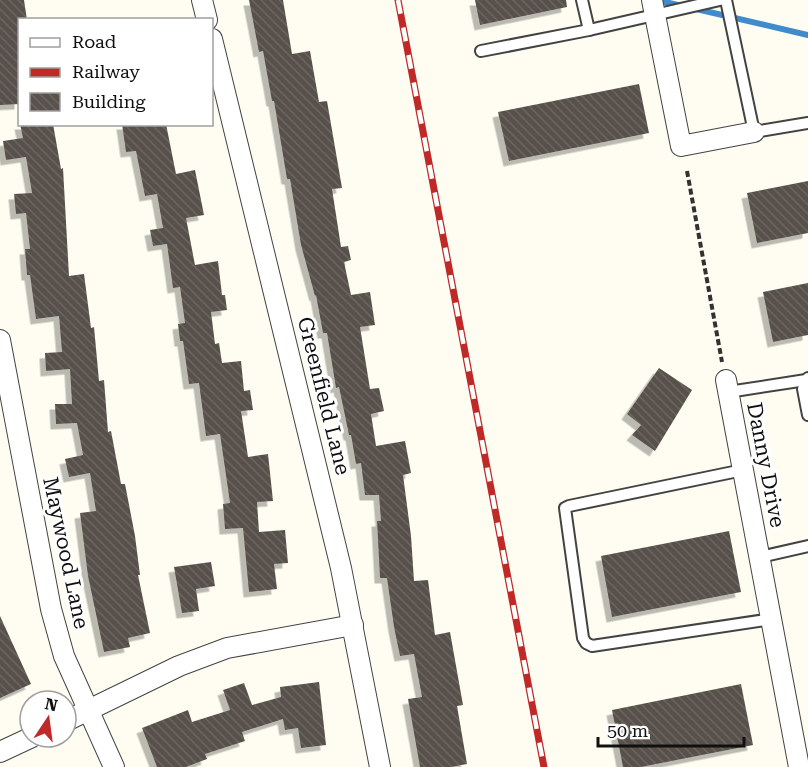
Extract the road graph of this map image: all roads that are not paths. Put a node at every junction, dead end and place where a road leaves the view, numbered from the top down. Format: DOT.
graph roads {
  1 [pos="202,0"];
  2 [pos="582,0"];
  3 [pos="720,0"];
  4 [pos="726,0"];
  5 [pos="654,7"];
  6 [pos="206,18"];
  7 [pos="589,30"];
  8 [pos="213,43"];
  9 [pos="481,51"];
  10 [pos="808,123"];
  11 [pos="754,132"];
  12 [pos="0,339"];
  13 [pos="807,379"];
  14 [pos="727,386"];
  15 [pos="808,415"];
  16 [pos="743,470"];
  17 [pos="808,546"];
  18 [pos="760,557"];
  19 [pos="772,619"];
  20 [pos="352,625"];
  21 [pos="88,710"];
  22 [pos="78,715"];
  23 [pos="18,744"];
  24 [pos="0,752"];
  25 [pos="114,767"];
  26 [pos="380,767"];
  27 [pos="799,767"];
  1 -- 6 [label="street"];
  2 -- 7 [label="lane"];
  3 -- 5 [label="lane"];
  4 -- 11 [label="lane"];
  5 -- 7 [label="lane"];
  5 -- 11 [label="street"];
  7 -- 9 [label="lane"];
  8 -- 20 [label="street, Greenfield Lane"];
  10 -- 11 [label="lane"];
  12 -- 21 [label="street, Maywood Lane"];
  13 -- 14 [label="lane"];
  13 -- 15 [label="lane"];
  14 -- 16 [label="street, Danny Drive"];
  16 -- 18 [label="street, Danny Drive"];
  16 -- 19 [label="lane"];
  17 -- 18 [label="lane"];
  18 -- 19 [label="street, Danny Drive"];
  19 -- 27 [label="street, Danny Drive"];
  20 -- 21 [label="street"];
  20 -- 26 [label="street, Greenfield Lane"];
  21 -- 22 [label="street"];
  21 -- 25 [label="street, Maywood Lane"];
  23 -- 24 [label="street"];
}
